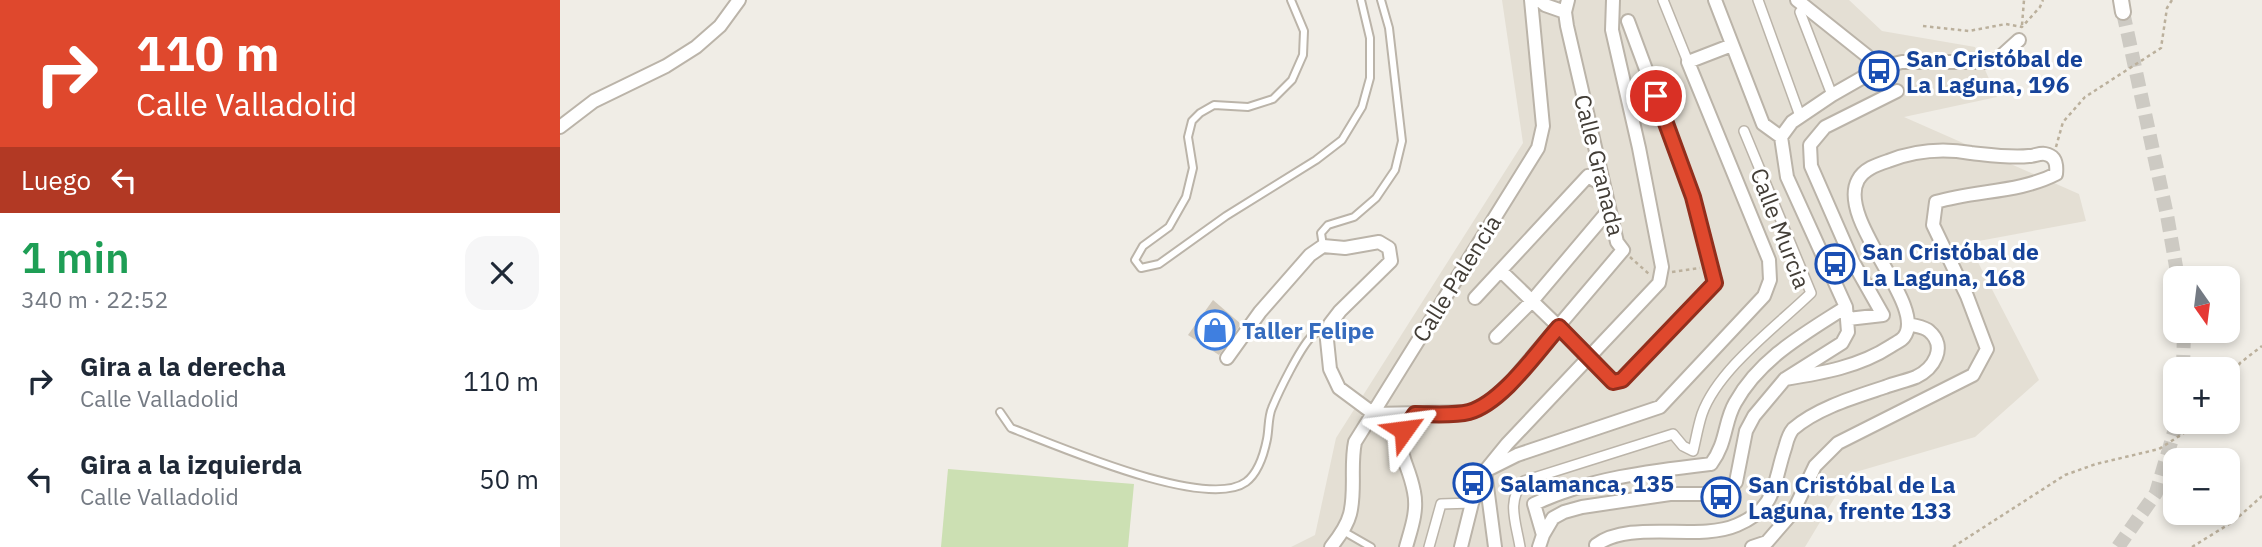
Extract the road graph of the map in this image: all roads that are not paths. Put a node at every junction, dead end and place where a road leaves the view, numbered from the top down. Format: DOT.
graph roads {
  1 [pos="739,0"];
  2 [pos="1291,0"];
  3 [pos="1360,0"];
  4 [pos="1381,0"];
  5 [pos="1531,0"];
  6 [pos="1539,0"];
  7 [pos="1613,0"];
  8 [pos="1663,0"];
  9 [pos="1715,0"];
  10 [pos="1758,0"];
  11 [pos="1801,3"];
  12 [pos="1566,6"];
  13 [pos="1628,21"];
  14 [pos="2021,34"];
  15 [pos="1732,46"];
  16 [pos="1688,62"];
  17 [pos="1881,67"];
  18 [pos="1898,91"];
  19 [pos="1832,95"];
  20 [pos="1800,116"];
  21 [pos="560,127"];
  22 [pos="1744,131"];
  23 [pos="1781,138"];
  24 [pos="1604,186"];
  25 [pos="1609,210"];
  26 [pos="1323,246"];
  27 [pos="1501,271"];
  28 [pos="1475,298"];
  29 [pos="1532,301"];
  30 [pos="1847,313"];
  31 [pos="1330,324"];
  32 [pos="1909,324"];
  33 [pos="1559,327"];
  34 [pos="1496,337"];
  35 [pos="1590,357"];
  36 [pos="1227,358"];
  37 [pos="1785,379"];
  38 [pos="1000,412"];
  39 [pos="1374,414"];
  40 [pos="1415,414"];
  41 [pos="1485,471"];
  42 [pos="1472,503"];
  43 [pos="1343,531"];
  44 [pos="1541,541"];
  45 [pos="1596,545"];
  46 [pos="1331,547"];
  47 [pos="1371,547"];
  48 [pos="1406,547"];
  49 [pos="1429,547"];
  50 [pos="1461,547"];
  51 [pos="1495,547"];
  52 [pos="1520,547"];
  53 [pos="1752,547"];
  1 -- 21 [label="street"];
  2 -- 3 [label="lane"];
  4 -- 26 [label="lane"];
  5 -- 39 [label="street, Calle Palencia"];
  6 -- 12 [label="street, Calle Granada"];
  7 -- 35 [label="street"];
  8 -- 16 [label="street"];
  9 -- 15 [label="street"];
  10 -- 20 [label="street"];
  11 -- 17 [label="street"];
  11 -- 19 [label="street"];
  12 -- 24 [label="street, Calle Granada"];
  13 -- 35 [label="street"];
  14 -- 17 [label="street"];
  15 -- 16 [label="street"];
  15 -- 23 [label="street"];
  16 -- 41 [label="street"];
  17 -- 19 [label="street"];
  18 -- 30 [label="street"];
  19 -- 20 [label="street"];
  20 -- 23 [label="street"];
  22 -- 52 [label="street, Calle Murcia"];
  23 -- 30 [label="street"];
  24 -- 25 [label="street, Calle Granada"];
  24 -- 27 [label="street"];
  25 -- 29 [label="street"];
  25 -- 33 [label="street, Calle Granada"];
  26 -- 31 [label="street"];
  26 -- 36 [label="street"];
  27 -- 28 [label="street"];
  27 -- 29 [label="street"];
  29 -- 33 [label="street"];
  29 -- 34 [label="street"];
  30 -- 37 [label="street"];
  30 -- 44 [label="street"];
  31 -- 38 [label="lane"];
  31 -- 39 [label="street"];
  32 -- 37 [label="street"];
  32 -- 45 [label="street"];
  32 -- 53 [label="street"];
  33 -- 35 [label="street"];
  33 -- 40 [label="street, Calle Granada"];
  35 -- 41 [label="street"];
  37 -- 44 [label="street"];
  39 -- 40 [label="street, Calle Granada"];
  39 -- 43 [label="street, Calle Palencia"];
  40 -- 48 [label="street"];
  41 -- 42 [label="street"];
  41 -- 51 [label="street"];
  42 -- 49 [label="street"];
  42 -- 50 [label="street"];
  43 -- 46 [label="street, Calle Palencia"];
  43 -- 47 [label="lane"];
}
